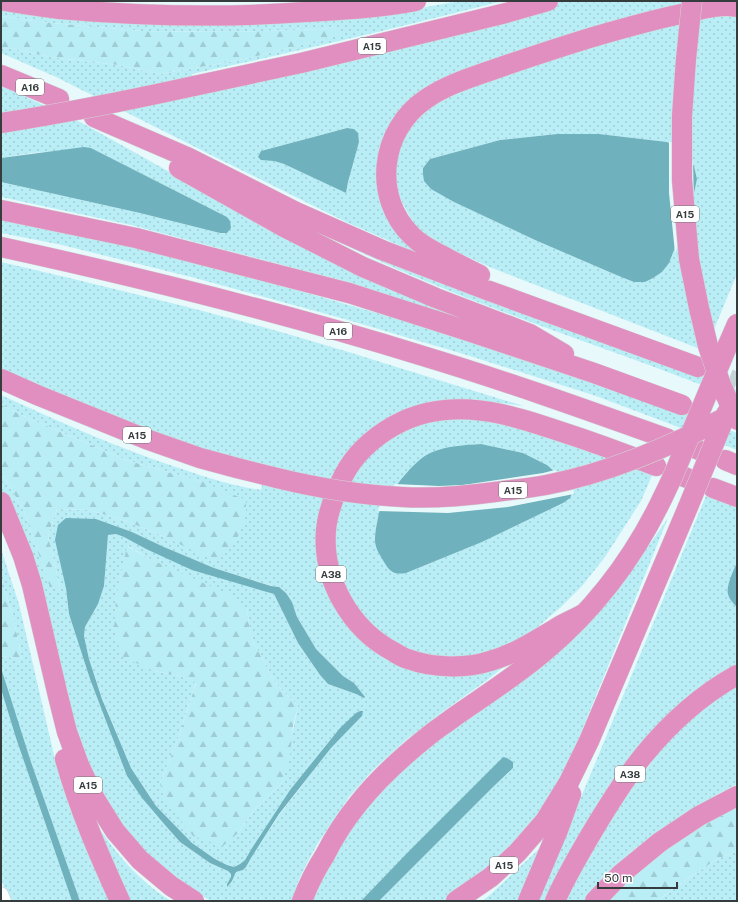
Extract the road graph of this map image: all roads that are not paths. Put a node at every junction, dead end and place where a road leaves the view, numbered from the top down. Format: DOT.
graph roads {
  1 [pos="5,1"];
  2 [pos="293,1"];
  3 [pos="416,1"];
  4 [pos="548,1"];
  5 [pos="692,1"];
  6 [pos="737,7"];
  7 [pos="143,15"];
  8 [pos="1,75"];
  9 [pos="59,100"];
  10 [pos="1,122"];
  11 [pos="1,210"];
  12 [pos="1,247"];
  13 [pos="554,314"];
  14 [pos="737,324"];
  15 [pos="698,367"];
  16 [pos="594,373"];
  17 [pos="1,379"];
  18 [pos="730,382"];
  19 [pos="682,405"];
  20 [pos="737,411"];
  21 [pos="737,420"];
  22 [pos="668,438"];
  23 [pos="709,453"];
  24 [pos="656,466"];
  25 [pos="713,488"];
  26 [pos="737,497"];
  27 [pos="1,502"];
  28 [pos="585,613"];
  29 [pos="44,633"];
  30 [pos="737,675"];
  31 [pos="589,741"];
  32 [pos="737,796"];
  33 [pos="1,894"];
  34 [pos="4,901"];
  35 [pos="120,901"];
  36 [pos="194,901"];
  37 [pos="302,901"];
  38 [pos="456,901"];
  39 [pos="528,901"];
  40 [pos="554,901"];
  41 [pos="595,901"];
  1 -- 7 [label="highway"];
  2 -- 7 [label="highway"];
  3 -- 7 [label="highway"];
  4 -- 10 [label="highway, A15, bridge"];
  5 -- 21 [label="highway, A15, bridge"];
  6 -- 13 [label="highway"];
  8 -- 9 [label="highway, A16"];
  11 -- 16 [label="highway"];
  12 -- 22 [label="highway, A16"];
  13 -- 15 [label="highway"];
  13 -- 16 [label="highway"];
  14 -- 23 [label="highway, bridge"];
  16 -- 19 [label="highway"];
  17 -- 20 [label="highway, A15, bridge"];
  18 -- 23 [label="highway, bridge"];
  23 -- 28 [label="highway, A38, bridge"];
  23 -- 31 [label="highway, bridge"];
  24 -- 28 [label="highway, A38"];
  25 -- 26 [label="highway"];
  27 -- 29 [label="highway, A15"];
  28 -- 37 [label="highway, A38"];
  29 -- 35 [label="highway"];
  29 -- 36 [label="highway, A15"];
  30 -- 40 [label="highway, A38"];
  31 -- 38 [label="highway, A15"];
  31 -- 39 [label="highway"];
  32 -- 41 [label="highway"];
  33 -- 34 [label="street"];
}
